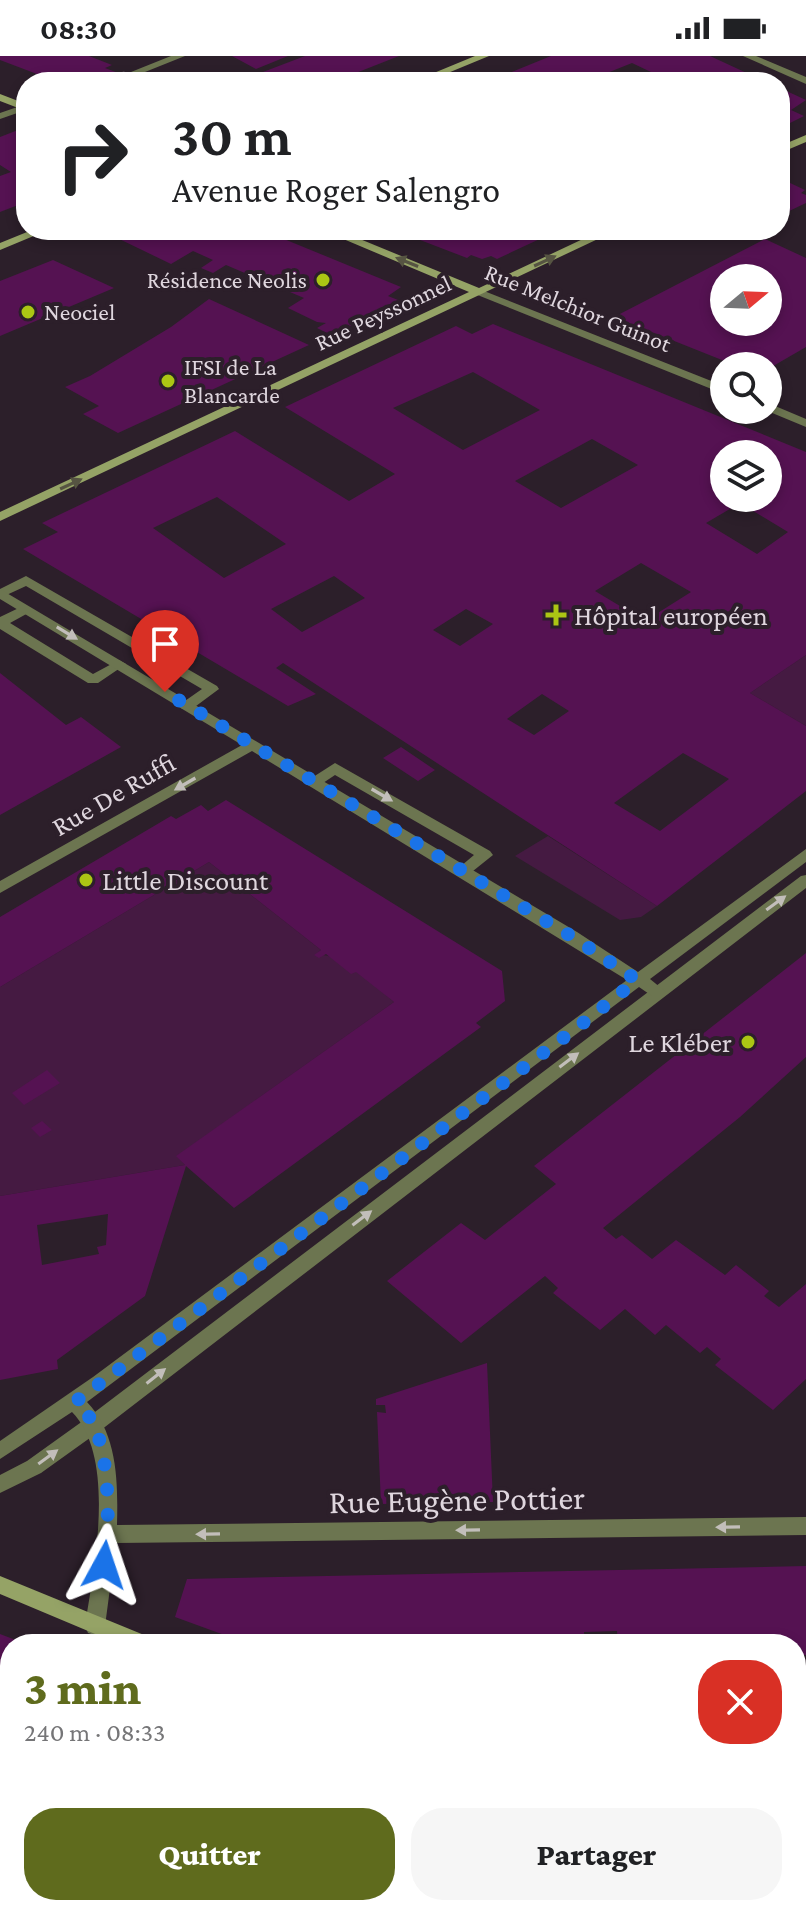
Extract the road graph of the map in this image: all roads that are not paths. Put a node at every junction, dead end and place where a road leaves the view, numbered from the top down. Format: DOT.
graph roads {
  1 [pos="180,56"];
  2 [pos="484,56"];
  3 [pos="748,56"];
  4 [pos="137,72"];
  5 [pos="443,72"];
  6 [pos="785,72"];
  7 [pos="352,240"];
  8 [pos="590,240"];
  9 [pos="479,292"];
  10 [pos="710,384"];
  11 [pos="782,411"];
  12 [pos="803,418"];
  13 [pos="0,517"];
  14 [pos="1,594"];
  15 [pos="25,609"];
  16 [pos="0,623"];
  17 [pos="119,664"];
  18 [pos="187,706"];
  19 [pos="252,745"];
  20 [pos="315,782"];
  21 [pos="806,854"];
  22 [pos="463,871"];
  23 [pos="806,880"];
  24 [pos="0,888"];
  25 [pos="637,980"];
  26 [pos="658,992"];
  27 [pos="75,1402"];
  28 [pos="94,1424"];
  29 [pos="0,1451"];
  30 [pos="0,1485"];
  31 [pos="806,1526"];
  32 [pos="109,1534"];
  33 [pos="0,1585"];
  34 [pos="95,1626"];
  35 [pos="116,1634"];
  1 -- 4 [label="street"];
  2 -- 5 [label="street"];
  3 -- 6 [label="street"];
  9 -- 7 [label="street, Rue Melchior Guinot, one-way"];
  9 -- 8 [label="street, Rue Peyssonnel, one-way"];
  9 -- 10 [label="street, Rue Melchior Guinot"];
  13 -- 9 [label="street, Rue Peyssonnel, one-way"];
  11 -- 12 [label="street"];
  14 -- 15 [label="street"];
  14 -- 18 [label="street"];
  15 -- 16 [label="street"];
  15 -- 17 [label="street, one-way"];
  16 -- 17 [label="street"];
  17 -- 18 [label="street"];
  18 -- 19 [label="street"];
  19 -- 20 [label="street"];
  19 -- 24 [label="street, Rue De Ruffi, one-way"];
  20 -- 22 [label="street"];
  20 -- 22 [label="street, one-way"];
  21 -- 25 [label="street"];
  22 -- 25 [label="street"];
  26 -- 23 [label="street, one-way"];
  25 -- 26 [label="street"];
  25 -- 27 [label="street"];
  28 -- 26 [label="street, one-way"];
  27 -- 28 [label="street"];
  27 -- 29 [label="street"];
  30 -- 28 [label="street, one-way"];
  28 -- 32 [label="street"];
  31 -- 32 [label="street, Rue Eugène Pottier, one-way"];
  32 -- 34 [label="street"];
  33 -- 34 [label="street"];
  34 -- 35 [label="street"];
}
